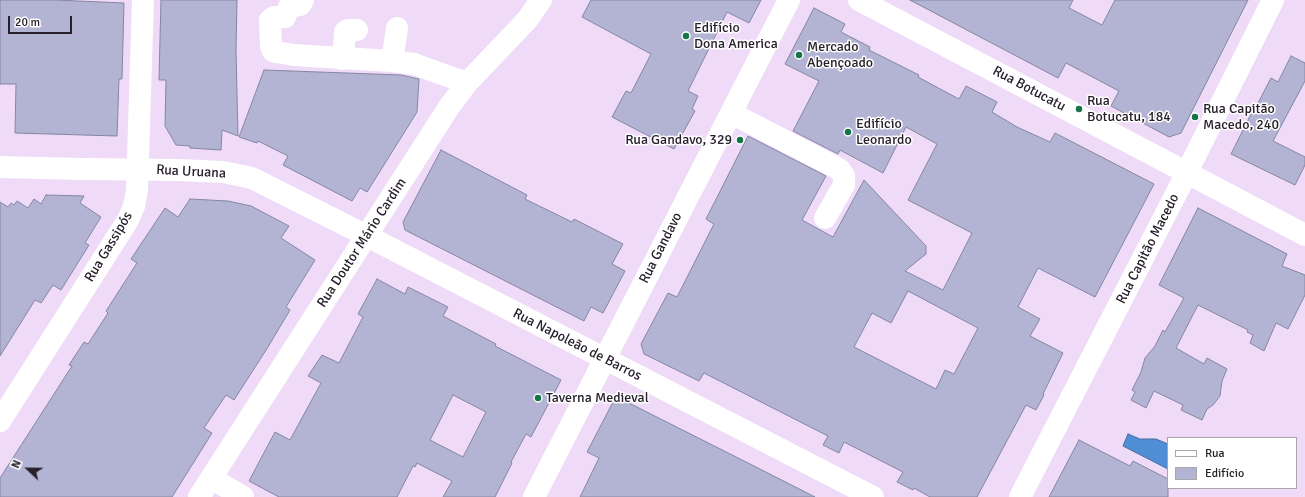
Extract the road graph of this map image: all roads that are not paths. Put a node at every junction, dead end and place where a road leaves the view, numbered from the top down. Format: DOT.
graph roads {
  1 [pos="143,0"];
  2 [pos="303,0"];
  3 [pos="541,0"];
  4 [pos="789,0"];
  5 [pos="859,0"];
  6 [pos="1273,0"];
  7 [pos="396,28"];
  8 [pos="357,30"];
  9 [pos="343,59"];
  10 [pos="392,61"];
  11 [pos="467,83"];
  12 [pos="731,113"];
  13 [pos="0,167"];
  14 [pos="137,170"];
  15 [pos="1187,172"];
  16 [pos="825,218"];
  17 [pos="1305,234"];
  18 [pos="367,236"];
  19 [pos="604,359"];
  20 [pos="0,421"];
  21 [pos="211,478"];
  22 [pos="199,497"];
  23 [pos="244,497"];
  24 [pos="534,497"];
  25 [pos="873,497"];
  26 [pos="1020,497"];
  1 -- 14 [label="street, Rua Gassipós"];
  2 -- 9 [label="street"];
  3 -- 11 [label="street, Rua Doutor Mário Cardim"];
  4 -- 12 [label="street, Rua Gandavo"];
  5 -- 15 [label="street, Rua Botucatu"];
  6 -- 15 [label="street, Rua Capitão Macedo"];
  7 -- 10 [label="street"];
  8 -- 9 [label="street"];
  9 -- 10 [label="street"];
  10 -- 11 [label="street"];
  11 -- 18 [label="street, Rua Doutor Mário Cardim"];
  12 -- 16 [label="street"];
  12 -- 19 [label="street, Rua Gandavo"];
  13 -- 14 [label="street, Rua Uruana"];
  14 -- 18 [label="street, Rua Uruana"];
  14 -- 20 [label="street, Rua Gassipós"];
  15 -- 17 [label="street, Rua Botucatu"];
  15 -- 26 [label="street, Rua Capitão Macedo"];
  18 -- 19 [label="street, Rua Napoleão de Barros"];
  18 -- 21 [label="street, Rua Doutor Mário Cardim"];
  19 -- 24 [label="street, Rua Gandavo"];
  19 -- 25 [label="street, Rua Napoleão de Barros"];
  21 -- 22 [label="street, Rua Doutor Mário Cardim"];
  21 -- 23 [label="street"];
}
